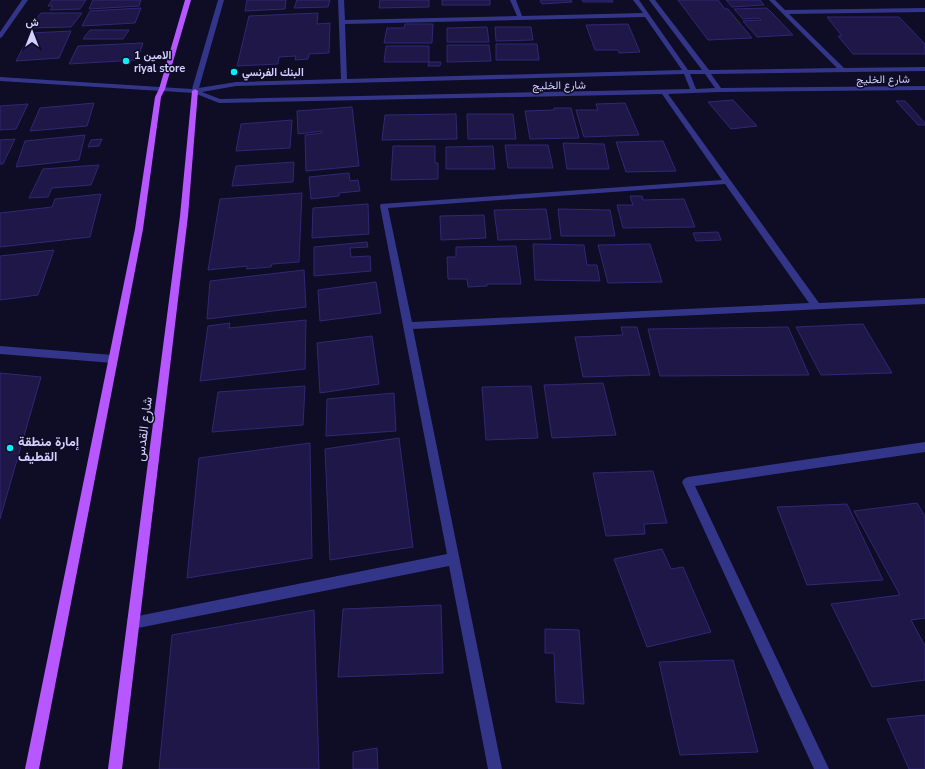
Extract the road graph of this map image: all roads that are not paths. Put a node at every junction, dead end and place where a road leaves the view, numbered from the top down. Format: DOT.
graph roads {
  1 [pos="25,0"];
  2 [pos="188,0"];
  3 [pos="221,0"];
  4 [pos="341,0"];
  5 [pos="513,0"];
  6 [pos="636,0"];
  7 [pos="652,0"];
  8 [pos="772,0"];
  9 [pos="925,10"];
  10 [pos="784,12"];
  11 [pos="647,15"];
  12 [pos="520,18"];
  13 [pos="342,22"];
  14 [pos="0,36"];
  15 [pos="925,69"];
  16 [pos="844,71"];
  17 [pos="686,72"];
  18 [pos="708,73"];
  19 [pos="0,79"];
  20 [pos="344,81"];
  21 [pos="162,88"];
  22 [pos="925,88"];
  23 [pos="719,90"];
  24 [pos="195,91"];
  25 [pos="694,92"];
  26 [pos="664,93"];
  27 [pos="727,182"];
  28 [pos="925,301"];
  29 [pos="816,306"];
  30 [pos="408,326"];
  31 [pos="0,350"];
  32 [pos="113,359"];
  33 [pos="925,447"];
  34 [pos="453,559"];
  35 [pos="133,623"];
  36 [pos="32,769"];
  37 [pos="115,769"];
  38 [pos="494,769"];
  39 [pos="822,769"];
  1 -- 14 [label="street"];
  2 -- 21 [label="main road"];
  3 -- 24 [label="street"];
  4 -- 13 [label="street"];
  5 -- 12 [label="street"];
  6 -- 11 [label="street"];
  7 -- 18 [label="street"];
  8 -- 10 [label="street"];
  9 -- 10 [label="street"];
  10 -- 16 [label="street"];
  11 -- 12 [label="street"];
  11 -- 17 [label="street"];
  12 -- 13 [label="street"];
  13 -- 20 [label="street"];
  15 -- 16 [label="street"];
  16 -- 18 [label="street"];
  17 -- 18 [label="street"];
  17 -- 20 [label="street"];
  17 -- 25 [label="street"];
  18 -- 23 [label="street"];
  19 -- 21 [label="street"];
  20 -- 24 [label="street"];
  21 -- 24 [label="street"];
  21 -- 32 [label="main road"];
  22 -- 23 [label="street, شارع الخليج"];
  23 -- 25 [label="street, شارع الخليج"];
  24 -- 26 [label="street, شارع الخليج"];
  24 -- 35 [label="main road, شارع القدس"];
  25 -- 26 [label="street, شارع الخليج"];
  26 -- 27 [label="street"];
  27 -- 29 [label="street"];
  27 -- 30 [label="street"];
  28 -- 29 [label="street"];
  29 -- 30 [label="street"];
  30 -- 34 [label="street"];
  31 -- 32 [label="street"];
  32 -- 36 [label="main road"];
  33 -- 39 [label="street"];
  34 -- 35 [label="street"];
  34 -- 38 [label="street"];
  35 -- 37 [label="main road, شارع القدس"];
}
